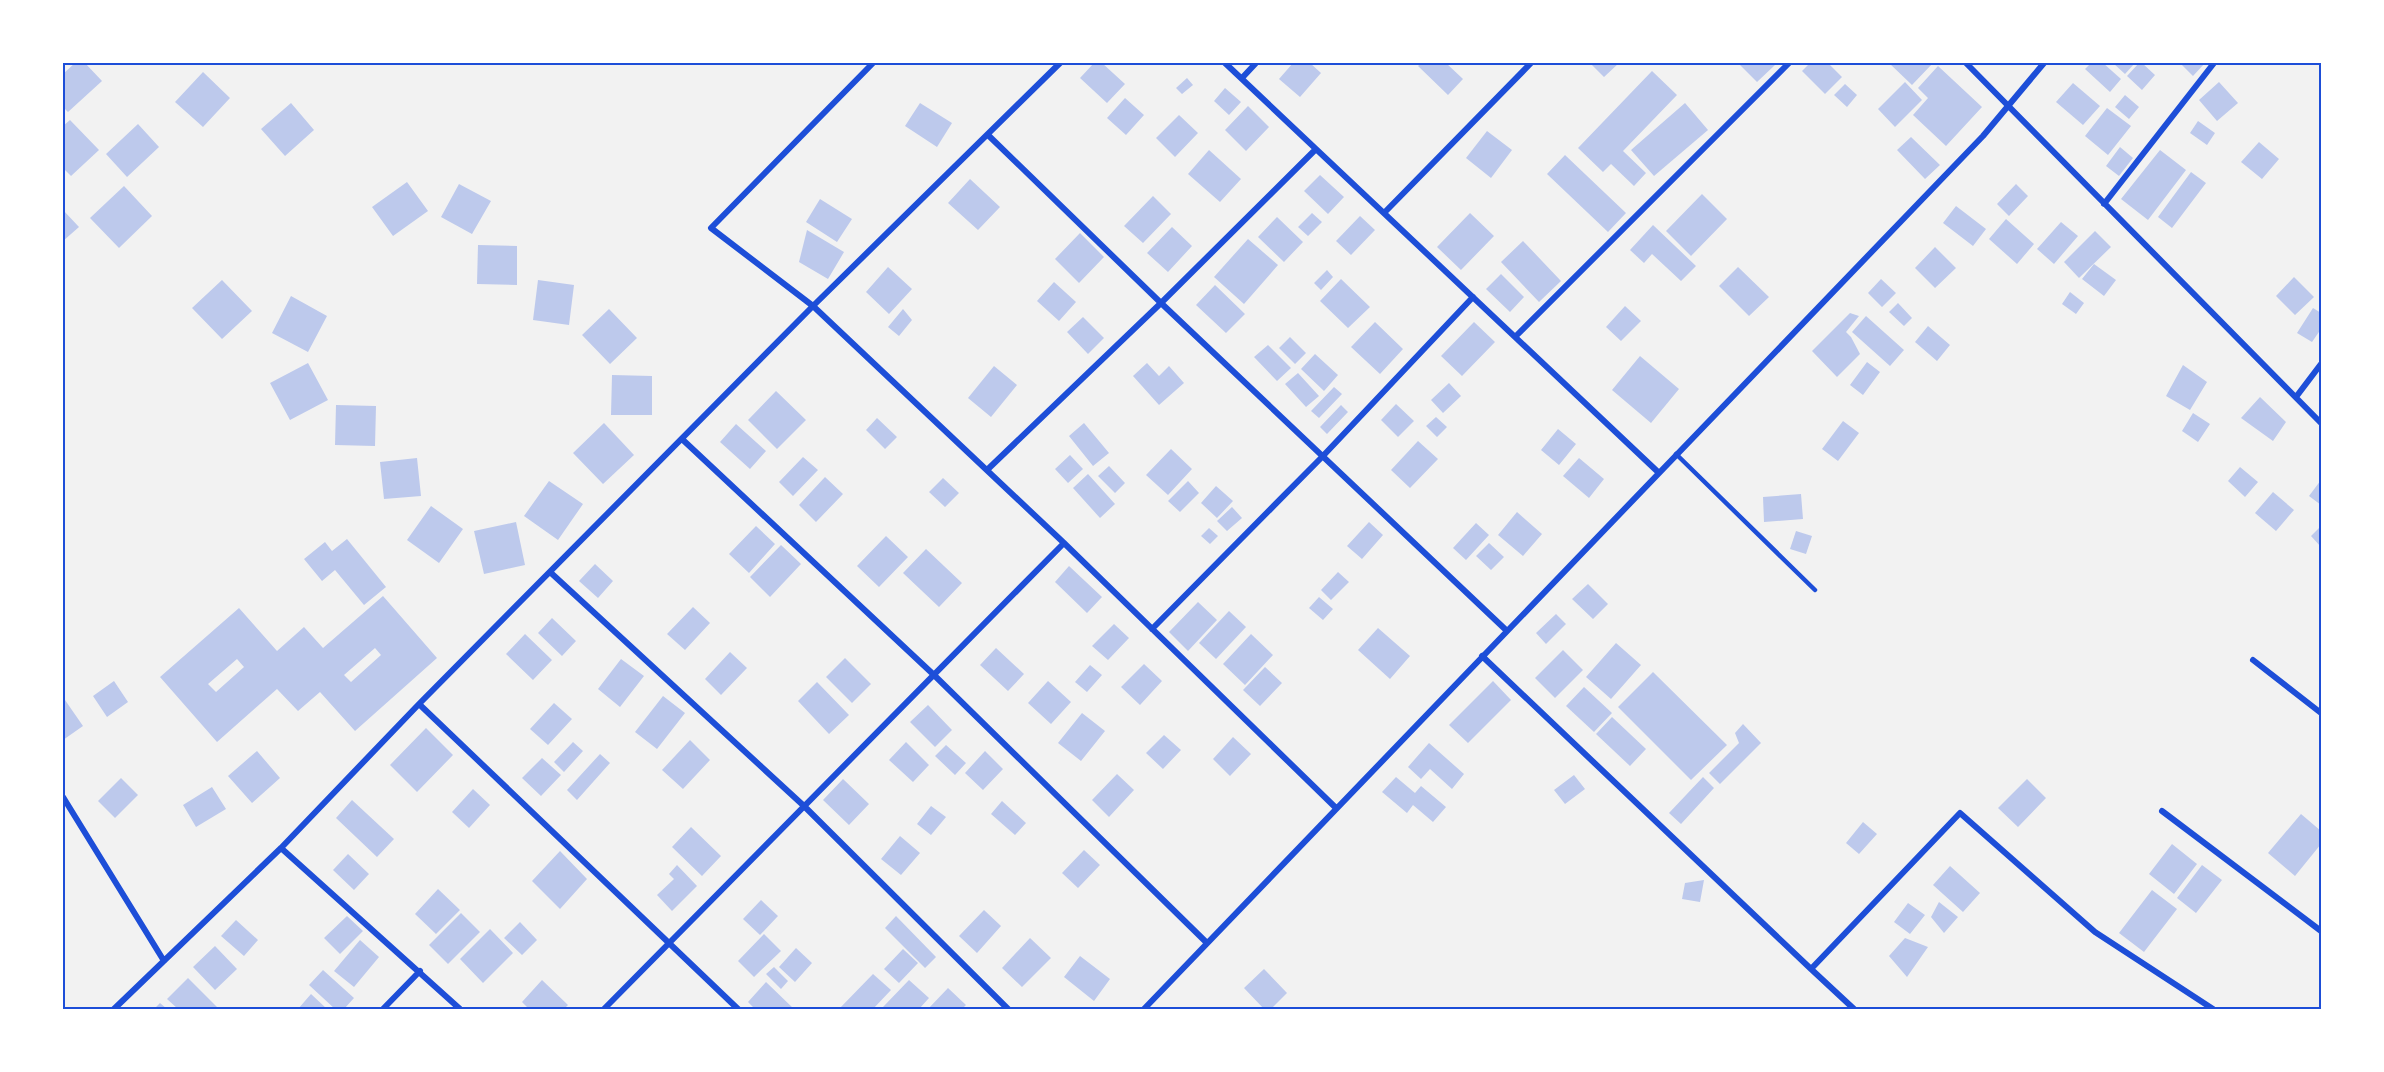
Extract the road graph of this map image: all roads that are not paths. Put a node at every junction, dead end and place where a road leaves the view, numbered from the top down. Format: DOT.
graph roads {
  1 [pos="873,63"];
  2 [pos="1060,63"];
  3 [pos="1225,63"];
  4 [pos="1256,63"];
  5 [pos="1532,63"];
  6 [pos="1789,63"];
  7 [pos="1966,63"];
  8 [pos="2044,63"];
  9 [pos="2214,63"];
  10 [pos="1242,78"];
  11 [pos="2008,107"];
  12 [pos="988,135"];
  13 [pos="1316,148"];
  14 [pos="2104,204"];
  15 [pos="1384,213"];
  16 [pos="1473,297"];
  17 [pos="1161,303"];
  18 [pos="813,306"];
  19 [pos="1515,337"];
  20 [pos="2321,364"];
  21 [pos="2296,397"];
  22 [pos="2321,423"];
  23 [pos="683,440"];
  24 [pos="1676,454"];
  25 [pos="1322,457"];
  26 [pos="987,470"];
  27 [pos="1658,472"];
  28 [pos="1064,543"];
  29 [pos="550,572"];
  30 [pos="1815,590"];
  31 [pos="1152,629"];
  32 [pos="1506,630"];
  33 [pos="1482,656"];
  34 [pos="2253,660"];
  35 [pos="934,675"];
  36 [pos="419,704"];
  37 [pos="2321,713"];
  38 [pos="63,797"];
  39 [pos="804,806"];
  40 [pos="1336,808"];
  41 [pos="2162,811"];
  42 [pos="281,848"];
  43 [pos="2321,931"];
  44 [pos="670,942"];
  45 [pos="1207,943"];
  46 [pos="164,961"];
  47 [pos="1811,969"];
  48 [pos="420,971"];
  49 [pos="114,1009"];
  50 [pos="383,1009"];
  51 [pos="459,1009"];
  52 [pos="604,1009"];
  53 [pos="738,1009"];
  54 [pos="1008,1009"];
  55 [pos="1144,1009"];
  56 [pos="1854,1009"];
  57 [pos="2213,1009"];
  1 -- 18 [label="street"];
  2 -- 12 [label="street"];
  3 -- 10 [label="street"];
  4 -- 10 [label="street"];
  5 -- 15 [label="street"];
  6 -- 19 [label="street"];
  7 -- 11 [label="street"];
  8 -- 11 [label="street"];
  9 -- 14 [label="street"];
  10 -- 13 [label="street"];
  11 -- 14 [label="street"];
  11 -- 24 [label="street"];
  12 -- 17 [label="street"];
  12 -- 18 [label="street"];
  13 -- 15 [label="street"];
  13 -- 17 [label="street"];
  14 -- 21 [label="street"];
  15 -- 16 [label="street"];
  16 -- 19 [label="street"];
  16 -- 25 [label="street"];
  17 -- 25 [label="street"];
  17 -- 26 [label="street"];
  18 -- 23 [label="street"];
  18 -- 26 [label="street"];
  19 -- 27 [label="street"];
  20 -- 21 [label="street"];
  21 -- 22 [label="street"];
  23 -- 29 [label="street"];
  23 -- 35 [label="street"];
  24 -- 27 [label="street"];
  24 -- 30 [label="lane"];
  25 -- 31 [label="street"];
  25 -- 32 [label="street"];
  26 -- 28 [label="street"];
  27 -- 32 [label="street"];
  28 -- 31 [label="street"];
  28 -- 35 [label="street"];
  29 -- 36 [label="street"];
  29 -- 39 [label="street"];
  31 -- 40 [label="street"];
  32 -- 33 [label="street"];
  33 -- 40 [label="street"];
  33 -- 47 [label="street"];
  34 -- 37 [label="street"];
  35 -- 39 [label="street"];
  35 -- 45 [label="street"];
  36 -- 42 [label="street"];
  36 -- 44 [label="street"];
  38 -- 46 [label="street"];
  39 -- 44 [label="street"];
  39 -- 54 [label="street"];
  40 -- 45 [label="street"];
  41 -- 43 [label="street"];
  42 -- 46 [label="street"];
  42 -- 48 [label="street"];
  44 -- 52 [label="street"];
  44 -- 53 [label="street"];
  45 -- 55 [label="street"];
  46 -- 49 [label="street"];
  47 -- 56 [label="street"];
  47 -- 57 [label="street"];
  48 -- 50 [label="street"];
  48 -- 51 [label="street"];
}
